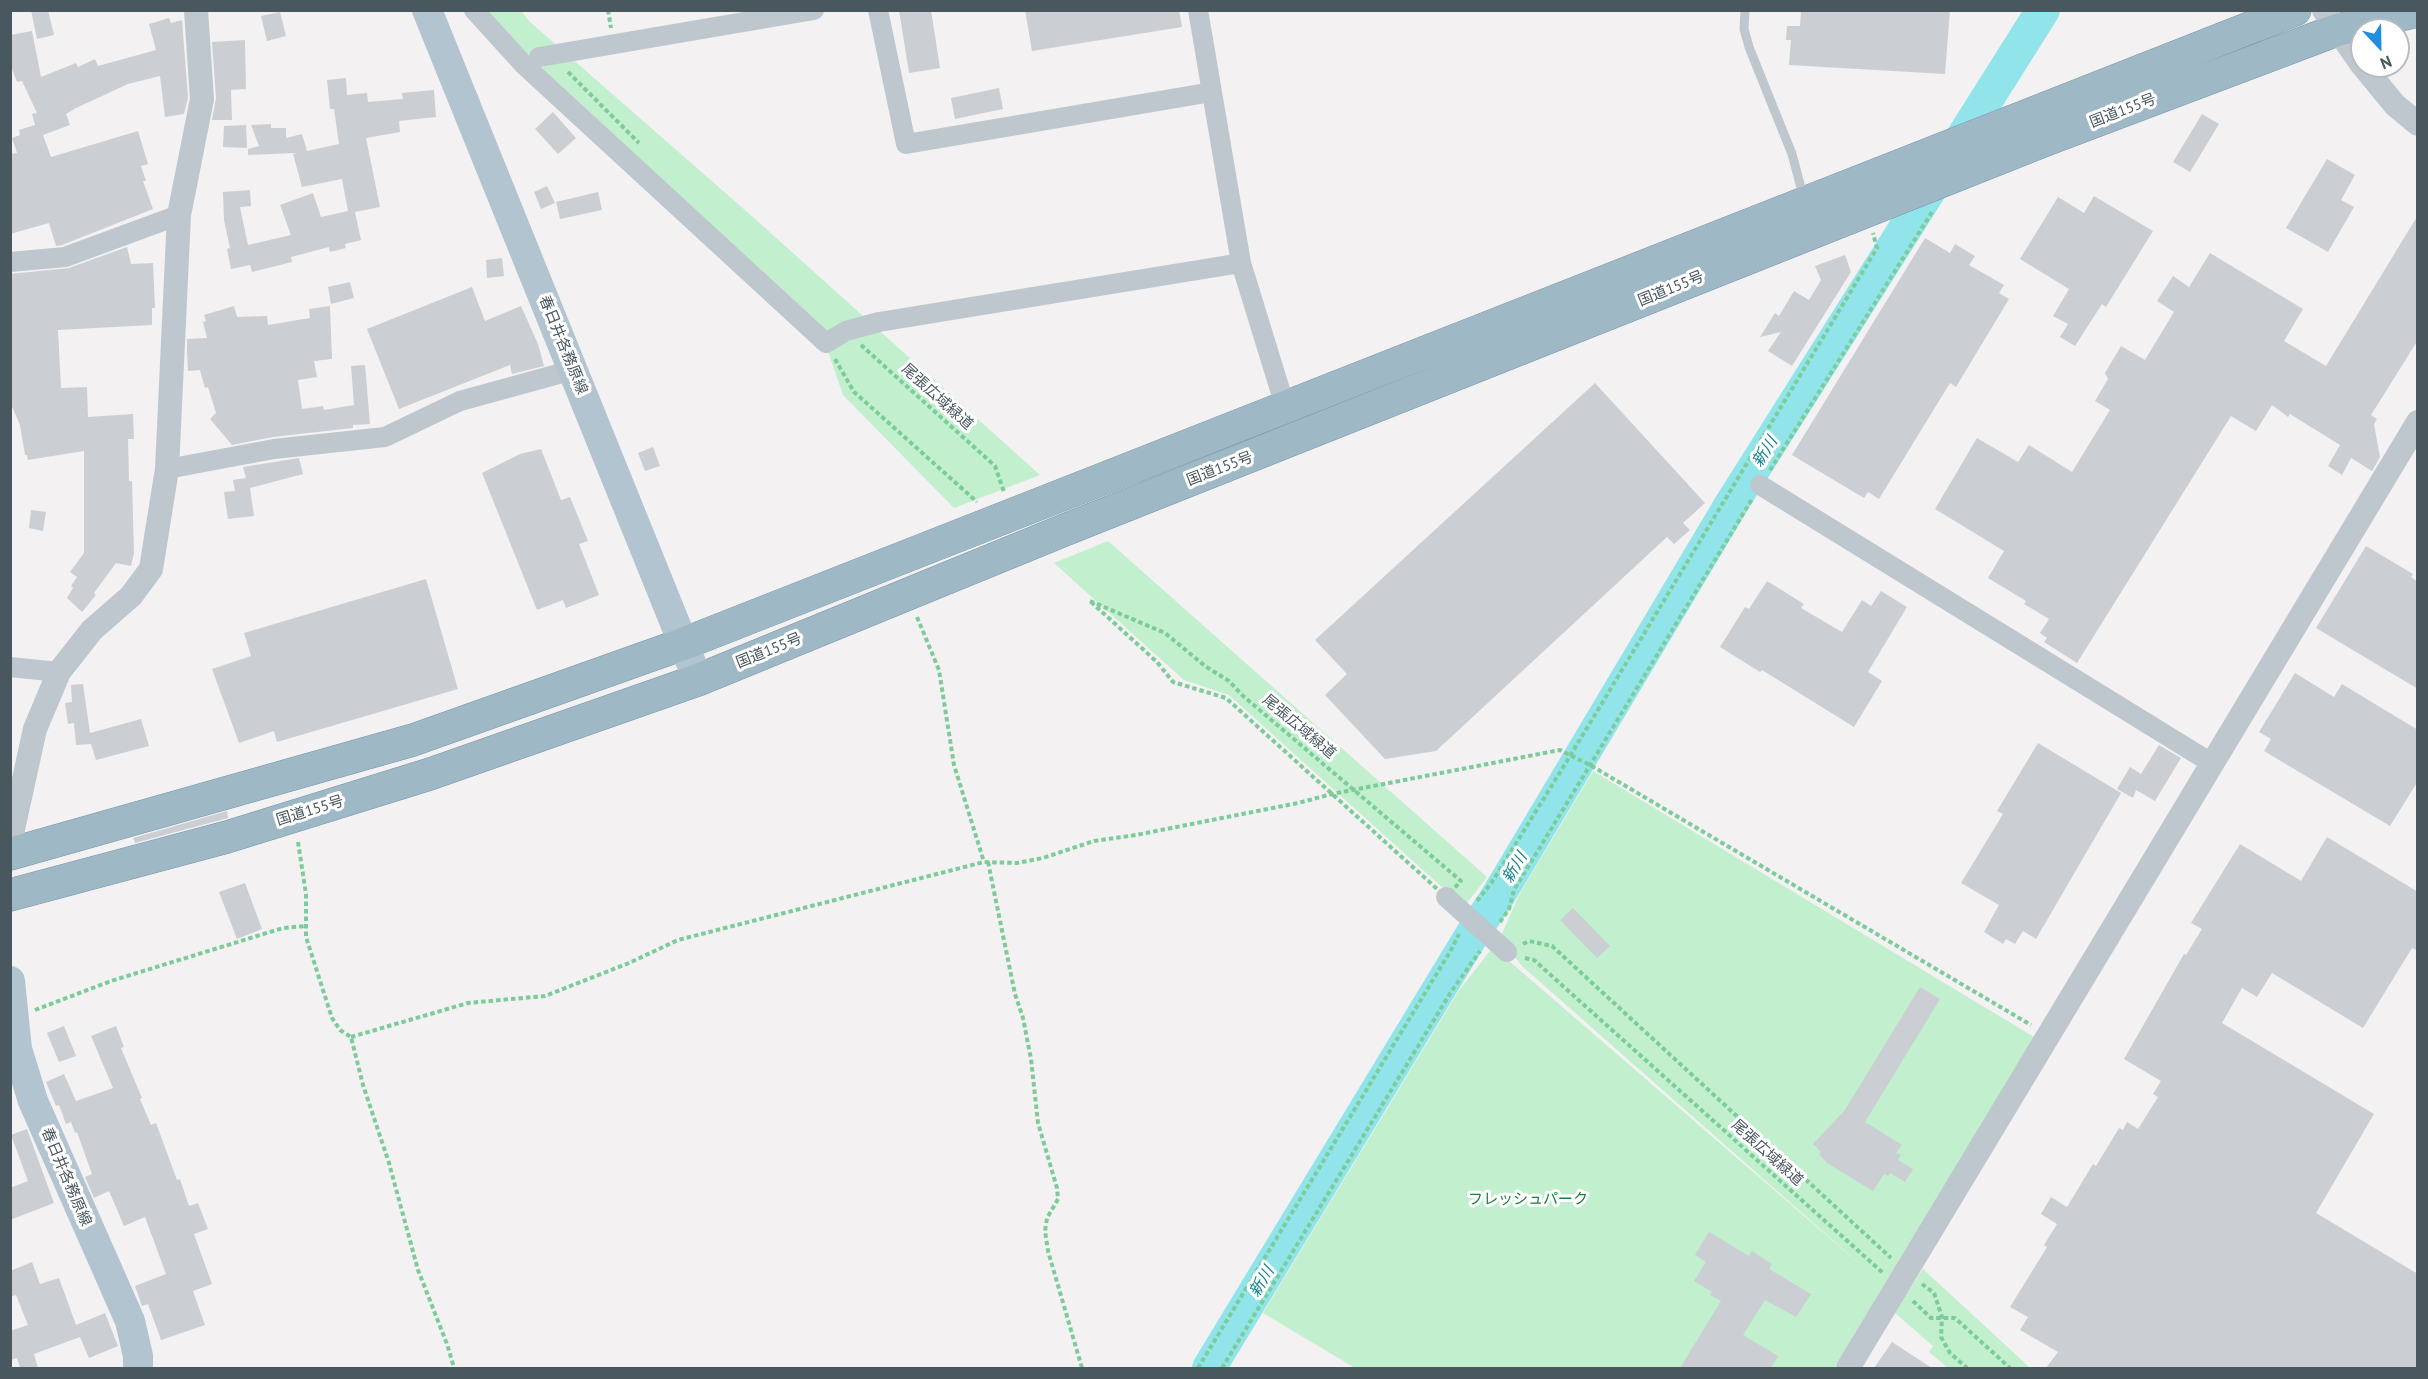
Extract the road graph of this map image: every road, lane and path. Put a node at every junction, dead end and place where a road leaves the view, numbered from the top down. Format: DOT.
graph roads {
  1 [pos="195,10"];
  2 [pos="427,10"];
  3 [pos="474,10"];
  4 [pos="814,10"];
  5 [pos="878,10"];
  6 [pos="1198,10"];
  7 [pos="1745,10"];
  8 [pos="2295,10"];
  9 [pos="2418,11"];
  10 [pos="2330,20"];
  11 [pos="2350,49"];
  12 [pos="539,57"];
  13 [pos="2372,78"];
  14 [pos="1212,92"];
  15 [pos="2418,124"];
  16 [pos="1950,178"];
  17 [pos="1805,201"];
  18 [pos="178,215"];
  19 [pos="1868,221"];
  20 [pos="10,262"];
  21 [pos="1241,263"];
  22 [pos="846,331"];
  23 [pos="826,343"];
  24 [pos="573,370"];
  25 [pos="1285,406"];
  26 [pos="2418,422"];
  27 [pos="167,469"];
  28 [pos="1760,485"];
  29 [pos="1006,498"];
  30 [pos="984,508"];
  31 [pos="914,610"];
  32 [pos="683,644"];
  33 [pos="10,667"];
  34 [pos="59,672"];
  35 [pos="698,680"];
  36 [pos="1570,754"];
  37 [pos="2213,764"];
  38 [pos="1590,765"];
  39 [pos="1354,789"];
  40 [pos="1332,794"];
  41 [pos="298,842"];
  42 [pos="10,843"];
  43 [pos="10,854"];
  44 [pos="986,862"];
  45 [pos="10,895"];
  46 [pos="1446,897"];
  47 [pos="1469,918"];
  48 [pos="306,926"];
  49 [pos="1488,936"];
  50 [pos="1507,952"];
  51 [pos="10,981"];
  52 [pos="14,1019"];
  53 [pos="2047,1035"];
  54 [pos="351,1037"];
  55 [pos="14,1049"];
  56 [pos="1902,1280"];
  57 [pos="1942,1317"];
  58 [pos="138,1368"];
  59 [pos="454,1368"];
  60 [pos="1082,1368"];
  61 [pos="1198,1368"];
  62 [pos="1222,1368"];
  63 [pos="1848,1368"];
  64 [pos="1966,1368"];
  65 [pos="2010,1368"];
  1 -- 18 [label="street"];
  2 -- 24 [label="main road, 春日井各務原線"];
  3 -- 23 [label="street"];
  4 -- 12 [label="street"];
  5 -- 14 [label="street"];
  6 -- 14 [label="street"];
  7 -- 17 [label="lane"];
  8 -- 17 [label="highway, 国道155号"];
  9 -- 10 [label="highway, 国道155号"];
  10 -- 11 [label="street"];
  10 -- 16 [label="highway, 国道155号"];
  13 -- 15 [label="street"];
  14 -- 21 [label="street"];
  16 -- 19 [label="highway, 国道155号"];
  16 -- 28 [label="path"];
  17 -- 25 [label="highway, 国道155号"];
  18 -- 20 [label="street"];
  18 -- 27 [label="street"];
  19 -- 35 [label="highway, 国道155号"];
  19 -- 36 [label="path"];
  21 -- 22 [label="street"];
  21 -- 25 [label="street"];
  22 -- 23 [label="street"];
  22 -- 29 [label="path, 尾張広域緑道"];
  23 -- 30 [label="path"];
  24 -- 27 [label="street"];
  24 -- 32 [label="main road, 春日井各務原線"];
  25 -- 32 [label="highway, 国道155号"];
  26 -- 37 [label="street"];
  27 -- 34 [label="street"];
  28 -- 37 [label="street"];
  28 -- 38 [label="path"];
  31 -- 44 [label="path"];
  32 -- 35 [label="main road, 春日井各務原線"];
  32 -- 43 [label="highway, 国道155号"];
  33 -- 34 [label="street"];
  34 -- 42 [label="street"];
  35 -- 45 [label="highway, 国道155号"];
  36 -- 38 [label="path"];
  36 -- 39 [label="path"];
  36 -- 47 [label="path"];
  37 -- 53 [label="street"];
  38 -- 49 [label="path"];
  38 -- 53 [label="path"];
  39 -- 40 [label="path"];
  39 -- 40 [label="path, 尾張広域緑道"];
  39 -- 46 [label="path, 尾張広域緑道"];
  40 -- 44 [label="path"];
  40 -- 46 [label="path"];
  41 -- 48 [label="path"];
  44 -- 54 [label="path"];
  44 -- 60 [label="path"];
  46 -- 47 [label="street"];
  47 -- 49 [label="street"];
  47 -- 61 [label="path"];
  48 -- 52 [label="path"];
  48 -- 54 [label="path"];
  49 -- 50 [label="street"];
  49 -- 62 [label="path"];
  50 -- 56 [label="path, 尾張広域緑道"];
  50 -- 56 [label="path"];
  51 -- 52 [label="main road, 春日井各務原線"];
  52 -- 55 [label="main road, 春日井各務原線"];
  53 -- 56 [label="street"];
  54 -- 59 [label="path"];
  55 -- 58 [label="main road, 春日井各務原線"];
  56 -- 57 [label="path, 尾張広域緑道"];
  56 -- 57 [label="path"];
  56 -- 63 [label="street"];
  57 -- 64 [label="path"];
  57 -- 65 [label="path, 尾張広域緑道"];
}
